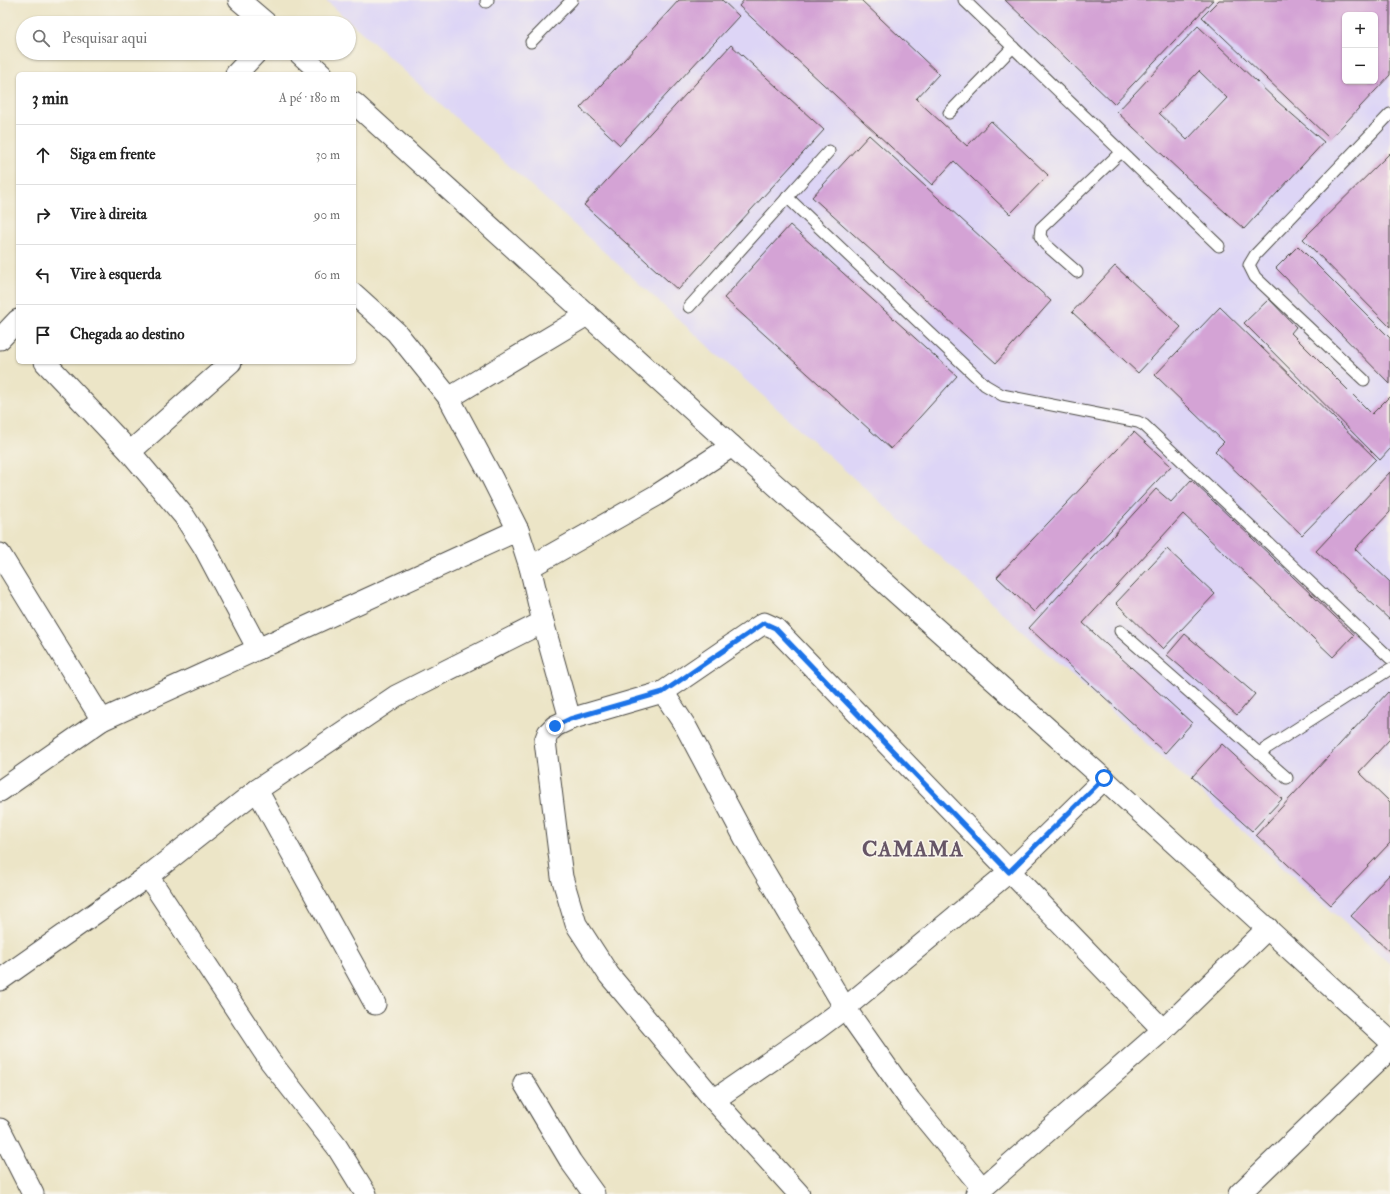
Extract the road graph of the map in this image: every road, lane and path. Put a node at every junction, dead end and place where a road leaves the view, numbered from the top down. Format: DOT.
graph roads {
  1 [pos="239,0"];
  2 [pos="572,0"];
  3 [pos="964,0"];
  4 [pos="258,16"];
  5 [pos="531,42"];
  6 [pos="1013,47"];
  7 [pos="249,60"];
  8 [pos="307,60"];
  9 [pos="238,72"];
  10 [pos="320,72"];
  11 [pos="356,105"];
  12 [pos="949,113"];
  13 [pos="1390,114"];
  14 [pos="828,151"];
  15 [pos="1121,152"];
  16 [pos="787,197"];
  17 [pos="1219,246"];
  18 [pos="1077,272"];
  19 [pos="356,296"];
  20 [pos="689,307"];
  21 [pos="587,314"];
  22 [pos="47,364"];
  23 [pos="229,364"];
  24 [pos="1364,380"];
  25 [pos="449,398"];
  26 [pos="732,446"];
  27 [pos="130,452"];
  28 [pos="518,530"];
  29 [pos="0,554"];
  30 [pos="530,567"];
  31 [pos="543,622"];
  32 [pos="1120,631"];
  33 [pos="258,649"];
  34 [pos="1390,658"];
  35 [pos="1390,669"];
  36 [pos="663,692"];
  37 [pos="570,719"];
  38 [pos="102,720"];
  39 [pos="1259,753"];
  40 [pos="1104,778"];
  41 [pos="1287,778"];
  42 [pos="257,790"];
  43 [pos="0,791"];
  44 [pos="1009,872"];
  45 [pos="148,876"];
  46 [pos="1268,928"];
  47 [pos="0,980"];
  48 [pos="375,1004"];
  49 [pos="845,1008"];
  50 [pos="1162,1030"];
  51 [pos="1390,1041"];
  52 [pos="1390,1049"];
  53 [pos="524,1082"];
  54 [pos="714,1100"];
  55 [pos="0,1128"];
  56 [pos="979,1192"];
  57 [pos="33,1194"];
  58 [pos="366,1194"];
  59 [pos="594,1194"];
  60 [pos="799,1194"];
  61 [pos="1239,1194"];
  1 -- 4 [label="street"];
  2 -- 5 [label="lane"];
  3 -- 6 [label="lane"];
  6 -- 12 [label="lane"];
  6 -- 15 [label="lane"];
  7 -- 9 [label="street"];
  8 -- 10 [label="street"];
  11 -- 21 [label="street"];
  13 -- 24 [label="lane"];
  14 -- 16 [label="lane"];
  15 -- 17 [label="lane"];
  15 -- 18 [label="lane"];
  16 -- 20 [label="lane"];
  16 -- 34 [label="lane"];
  19 -- 25 [label="street"];
  21 -- 25 [label="street"];
  21 -- 26 [label="street"];
  22 -- 27 [label="street"];
  23 -- 27 [label="street"];
  25 -- 28 [label="street"];
  26 -- 30 [label="street"];
  26 -- 40 [label="street"];
  27 -- 33 [label="street"];
  28 -- 30 [label="street"];
  28 -- 33 [label="street"];
  29 -- 38 [label="street"];
  30 -- 31 [label="street"];
  31 -- 37 [label="street"];
  31 -- 42 [label="street"];
  32 -- 39 [label="lane"];
  33 -- 38 [label="street"];
  35 -- 39 [label="lane"];
  36 -- 37 [label="street"];
  36 -- 44 [label="street"];
  36 -- 49 [label="street"];
  37 -- 54 [label="street"];
  38 -- 43 [label="street"];
  39 -- 41 [label="lane"];
  40 -- 44 [label="street"];
  40 -- 46 [label="street"];
  42 -- 45 [label="street"];
  42 -- 48 [label="street"];
  44 -- 49 [label="street"];
  44 -- 50 [label="street"];
  45 -- 47 [label="street"];
  45 -- 58 [label="street"];
  46 -- 50 [label="street"];
  46 -- 51 [label="street"];
  49 -- 54 [label="street"];
  49 -- 56 [label="street"];
  50 -- 56 [label="street"];
  52 -- 61 [label="street"];
  53 -- 59 [label="street"];
  54 -- 60 [label="street"];
  55 -- 57 [label="street"];
}
